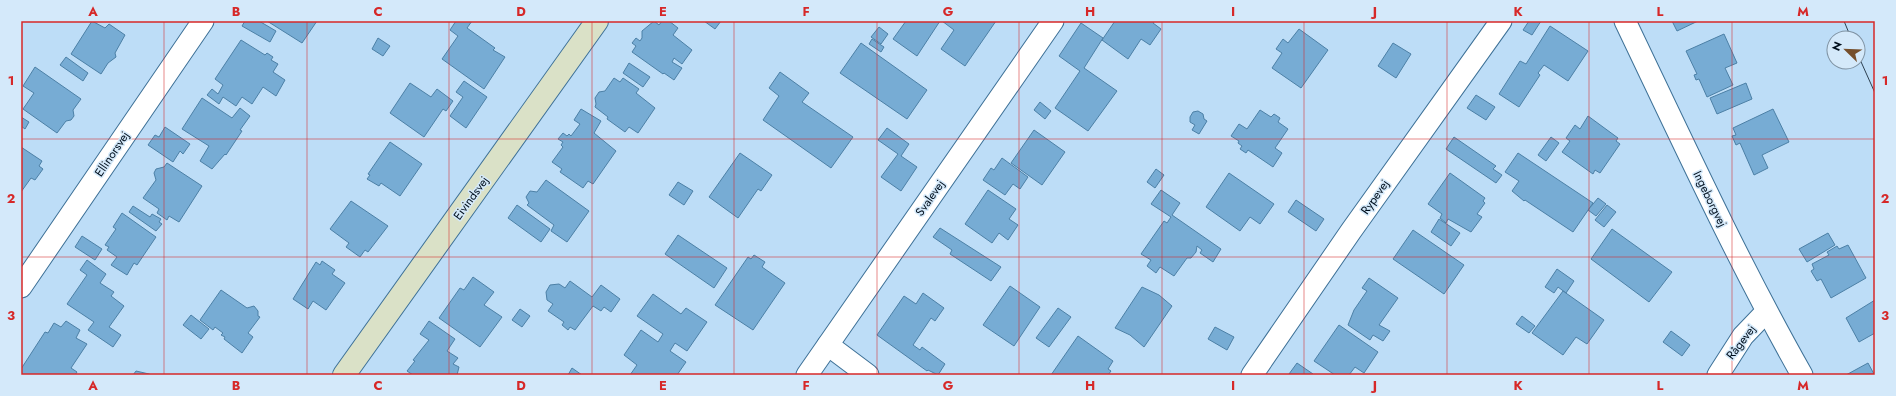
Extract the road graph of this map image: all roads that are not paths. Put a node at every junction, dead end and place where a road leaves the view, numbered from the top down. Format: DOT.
graph roads {
  1 [pos="203,21"];
  2 [pos="598,21"];
  3 [pos="1053,21"];
  4 [pos="1501,21"];
  5 [pos="1624,21"];
  6 [pos="21,287"];
  7 [pos="1766,312"];
  8 [pos="828,345"];
  9 [pos="344,375"];
  10 [pos="807,375"];
  11 [pos="868,375"];
  12 [pos="1252,375"];
  13 [pos="1718,375"];
  14 [pos="1802,375"];
  1 -- 6 [label="street, Ellinorsvej"];
  2 -- 9 [label="street, Eivindsvej"];
  3 -- 8 [label="street, Svalevej"];
  4 -- 12 [label="street, Rypevej"];
  5 -- 7 [label="street, Ingeborgvej"];
  7 -- 13 [label="street, Rågevej"];
  7 -- 14 [label="street, Ingeborgvej"];
  8 -- 10 [label="street, Svalevej"];
  8 -- 11 [label="street"];
}
